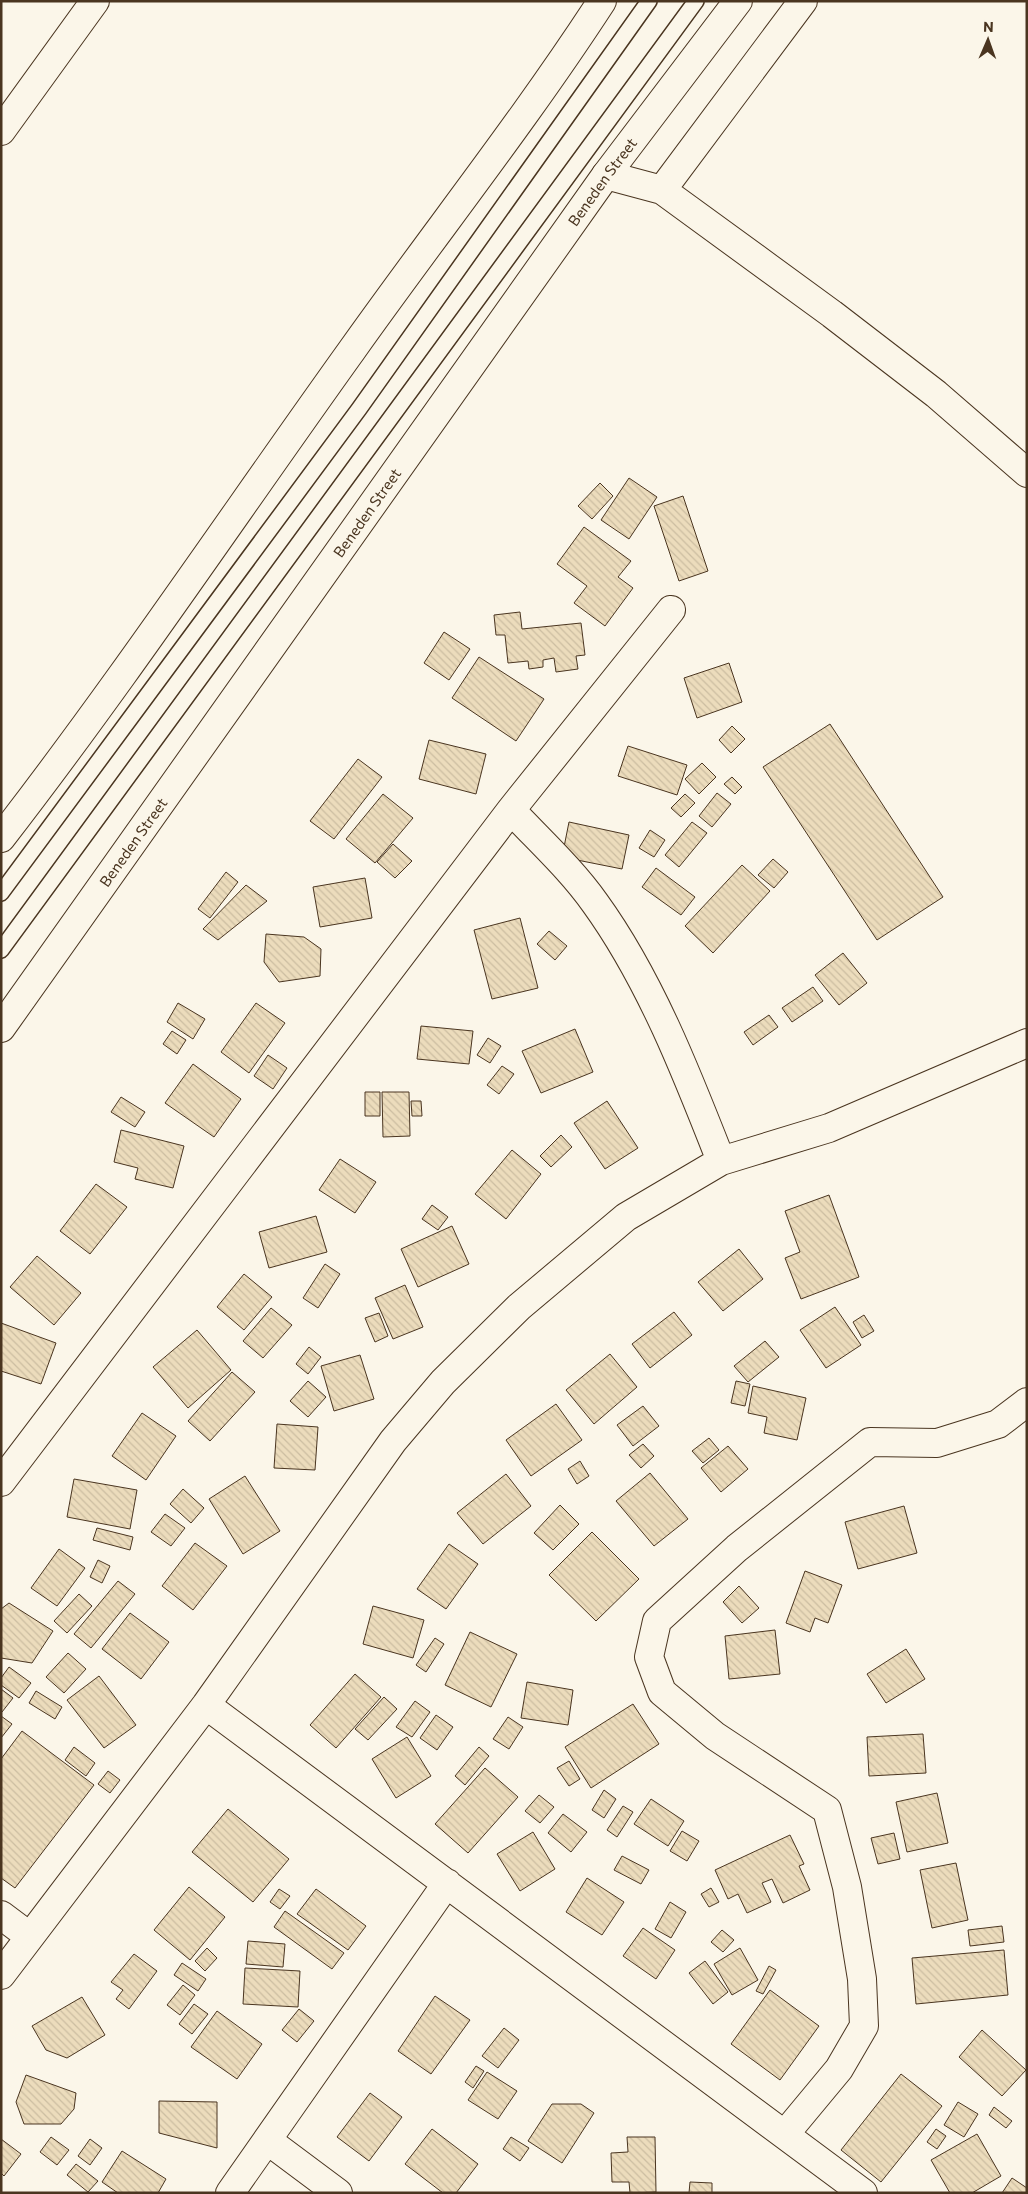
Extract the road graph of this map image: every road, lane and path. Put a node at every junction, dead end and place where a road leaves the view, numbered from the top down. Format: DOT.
graph roads {
  1 [pos="96,1"];
  2 [pos="602,1"];
  3 [pos="649,1"];
  4 [pos="696,1"];
  5 [pos="738,1"];
  6 [pos="803,1"];
  7 [pos="1,130"];
  8 [pos="606,175"];
  9 [pos="662,190"];
  10 [pos="1027,473"];
  11 [pos="671,610"];
  12 [pos="511,810"];
  13 [pos="1,838"];
  14 [pos="1,893"];
  15 [pos="1,950"];
  16 [pos="1,1028"];
  17 [pos="1027,1043"];
  18 [pos="721,1162"];
  19 [pos="1027,1402"];
  20 [pos="1,1482"];
  21 [pos="206,1705"];
  22 [pos="447,1883"];
  23 [pos="1,1915"];
  24 [pos="29,1936"];
  25 [pos="1,1975"];
  26 [pos="785,2134"];
  27 [pos="267,2140"];
  28 [pos="230,2193"];
  29 [pos="338,2193"];
  30 [pos="863,2193"];
  1 -- 7 [label="street"];
  2 -- 13 [label="street"];
  3 -- 14 [label="lane"];
  4 -- 15 [label="lane"];
  5 -- 8 [label="street, Beneden Street"];
  6 -- 9 [label="street"];
  8 -- 9 [label="street"];
  8 -- 16 [label="street, Beneden Street"];
  9 -- 10 [label="street"];
  11 -- 12 [label="street"];
  12 -- 18 [label="street"];
  12 -- 20 [label="street"];
  17 -- 18 [label="street"];
  18 -- 21 [label="street"];
  19 -- 26 [label="street"];
  21 -- 22 [label="street"];
  21 -- 24 [label="street"];
  22 -- 26 [label="street"];
  22 -- 27 [label="street"];
  23 -- 24 [label="street"];
  24 -- 25 [label="street"];
  26 -- 30 [label="street"];
  27 -- 28 [label="street"];
  27 -- 29 [label="street"];
}
